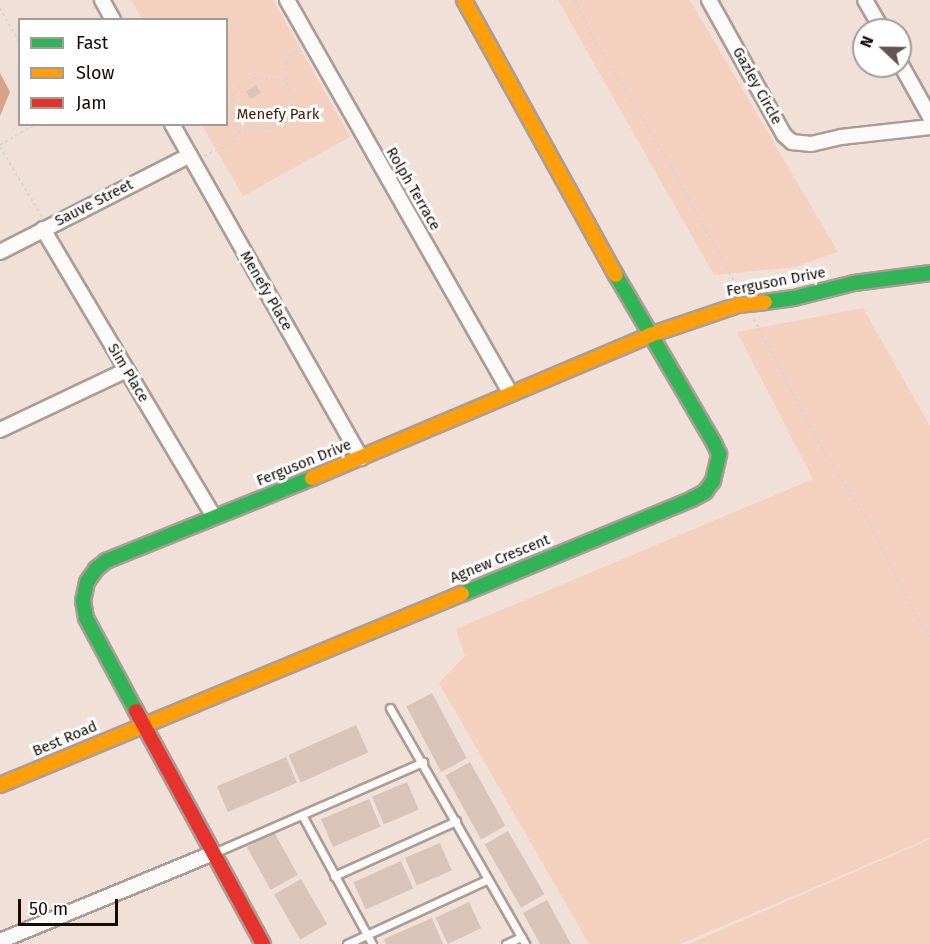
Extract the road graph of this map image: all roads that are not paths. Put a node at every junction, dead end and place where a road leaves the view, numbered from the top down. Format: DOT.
graph roads {
  1 [pos="102,0"];
  2 [pos="287,0"];
  3 [pos="464,0"];
  4 [pos="709,0"];
  5 [pos="865,0"];
  6 [pos="112,18"];
  7 [pos="875,18"];
  8 [pos="908,78"];
  9 [pos="930,117"];
  10 [pos="173,126"];
  11 [pos="930,127"];
  12 [pos="191,158"];
  13 [pos="45,228"];
  14 [pos="0,252"];
  15 [pos="930,273"];
  16 [pos="650,335"];
  17 [pos="127,370"];
  18 [pos="511,394"];
  19 [pos="0,430"];
  20 [pos="361,458"];
  21 [pos="214,517"];
  22 [pos="390,708"];
  23 [pos="142,724"];
  24 [pos="423,762"];
  25 [pos="0,785"];
  26 [pos="302,815"];
  27 [pos="456,821"];
  28 [pos="214,853"];
  29 [pos="334,876"];
  30 [pos="488,879"];
  31 [pos="367,935"];
  32 [pos="0,941"];
  33 [pos="523,941"];
  34 [pos="263,944"];
  35 [pos="347,944"];
  36 [pos="372,944"];
  37 [pos="506,944"];
  1 -- 6 [label="street"];
  2 -- 18 [label="street, Rolph Terrace"];
  3 -- 16 [label="street"];
  4 -- 11 [label="street, Gazley Circle"];
  5 -- 7 [label="street"];
  8 -- 9 [label="street"];
  10 -- 12 [label="street, Menefy Place"];
  12 -- 13 [label="street, Sauve Street"];
  12 -- 20 [label="street, Menefy Place"];
  13 -- 14 [label="street, Sauve Street"];
  13 -- 17 [label="street, Sim Place"];
  15 -- 16 [label="street, Ferguson Drive"];
  16 -- 18 [label="street, Ferguson Drive"];
  16 -- 23 [label="street, Agnew Crescent"];
  17 -- 19 [label="street"];
  17 -- 21 [label="street, Sim Place"];
  18 -- 20 [label="street, Ferguson Drive"];
  20 -- 21 [label="street, Ferguson Drive"];
  21 -- 23 [label="street, Ferguson Drive"];
  22 -- 24 [label="lane"];
  23 -- 25 [label="street, Best Road"];
  23 -- 28 [label="street, Ferguson Drive"];
  24 -- 26 [label="lane"];
  24 -- 27 [label="lane"];
  26 -- 28 [label="lane"];
  26 -- 29 [label="lane"];
  27 -- 29 [label="lane"];
  27 -- 30 [label="lane"];
  28 -- 32 [label="street"];
  28 -- 34 [label="street, Ferguson Drive"];
  29 -- 31 [label="lane"];
  30 -- 31 [label="lane"];
  30 -- 33 [label="lane"];
  31 -- 35 [label="lane"];
  31 -- 36 [label="lane"];
  33 -- 37 [label="lane"];
}
